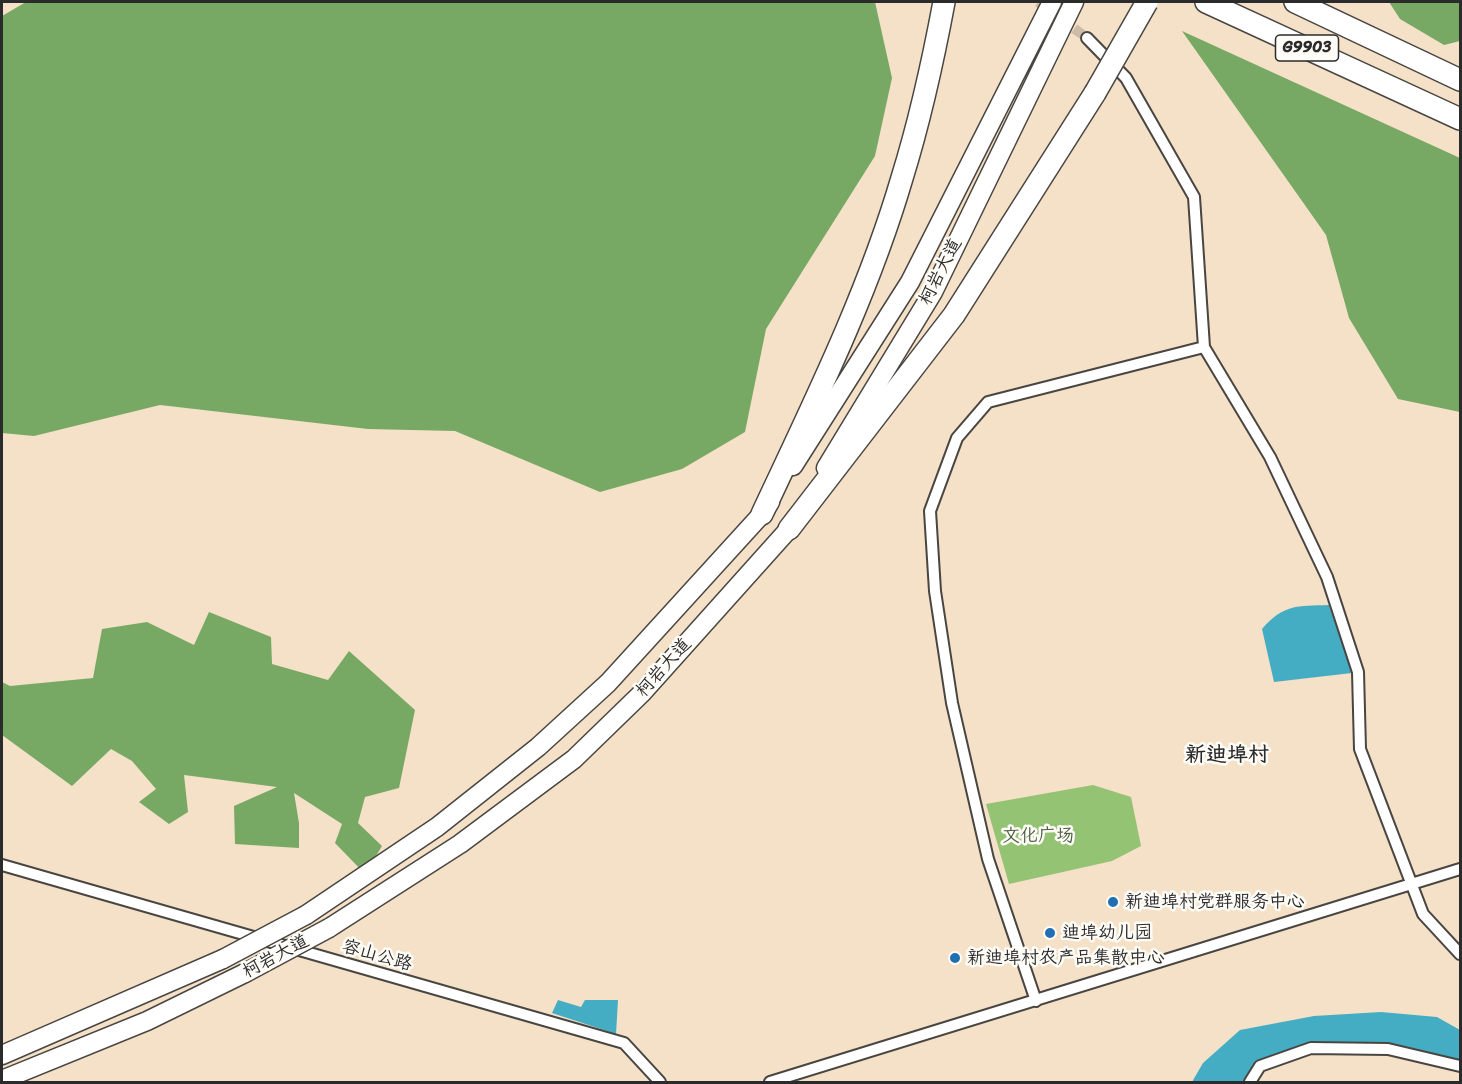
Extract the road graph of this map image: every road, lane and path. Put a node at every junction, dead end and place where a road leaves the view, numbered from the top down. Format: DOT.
graph roads {
  1 [pos="944,2"];
  2 [pos="1052,2"];
  3 [pos="1074,2"];
  4 [pos="1147,2"];
  5 [pos="1206,2"];
  6 [pos="1295,2"];
  7 [pos="1088,38"];
  8 [pos="1461,80"];
  9 [pos="1461,118"];
  10 [pos="1204,347"];
  11 [pos="762,514"];
  12 [pos="789,529"];
  13 [pos="2,865"];
  14 [pos="1461,869"];
  15 [pos="1412,886"];
  16 [pos="1461,954"];
  17 [pos="1036,1001"];
  18 [pos="2,1055"];
  19 [pos="1461,1066"];
  20 [pos="2,1080"];
  21 [pos="660,1083"];
  22 [pos="770,1083"];
  23 [pos="1250,1083"];
  1 -- 11 [label="highway"];
  2 -- 11 [label="main road, 柯岩大道"];
  3 -- 12 [label="main road, 柯岩大道"];
  4 -- 12 [label="highway, bridge"];
  5 -- 9 [label="highway, G9903"];
  6 -- 8 [label="highway, G9903"];
  7 -- 10 [label="street"];
  10 -- 15 [label="street"];
  10 -- 17 [label="street"];
  11 -- 18 [label="main road, 柯岩大道, bridge"];
  12 -- 20 [label="main road, 柯岩大道, bridge"];
  13 -- 21 [label="street, 容山公路"];
  14 -- 15 [label="street"];
  15 -- 16 [label="street"];
  15 -- 17 [label="street"];
  17 -- 22 [label="street"];
  19 -- 23 [label="street"];
}
